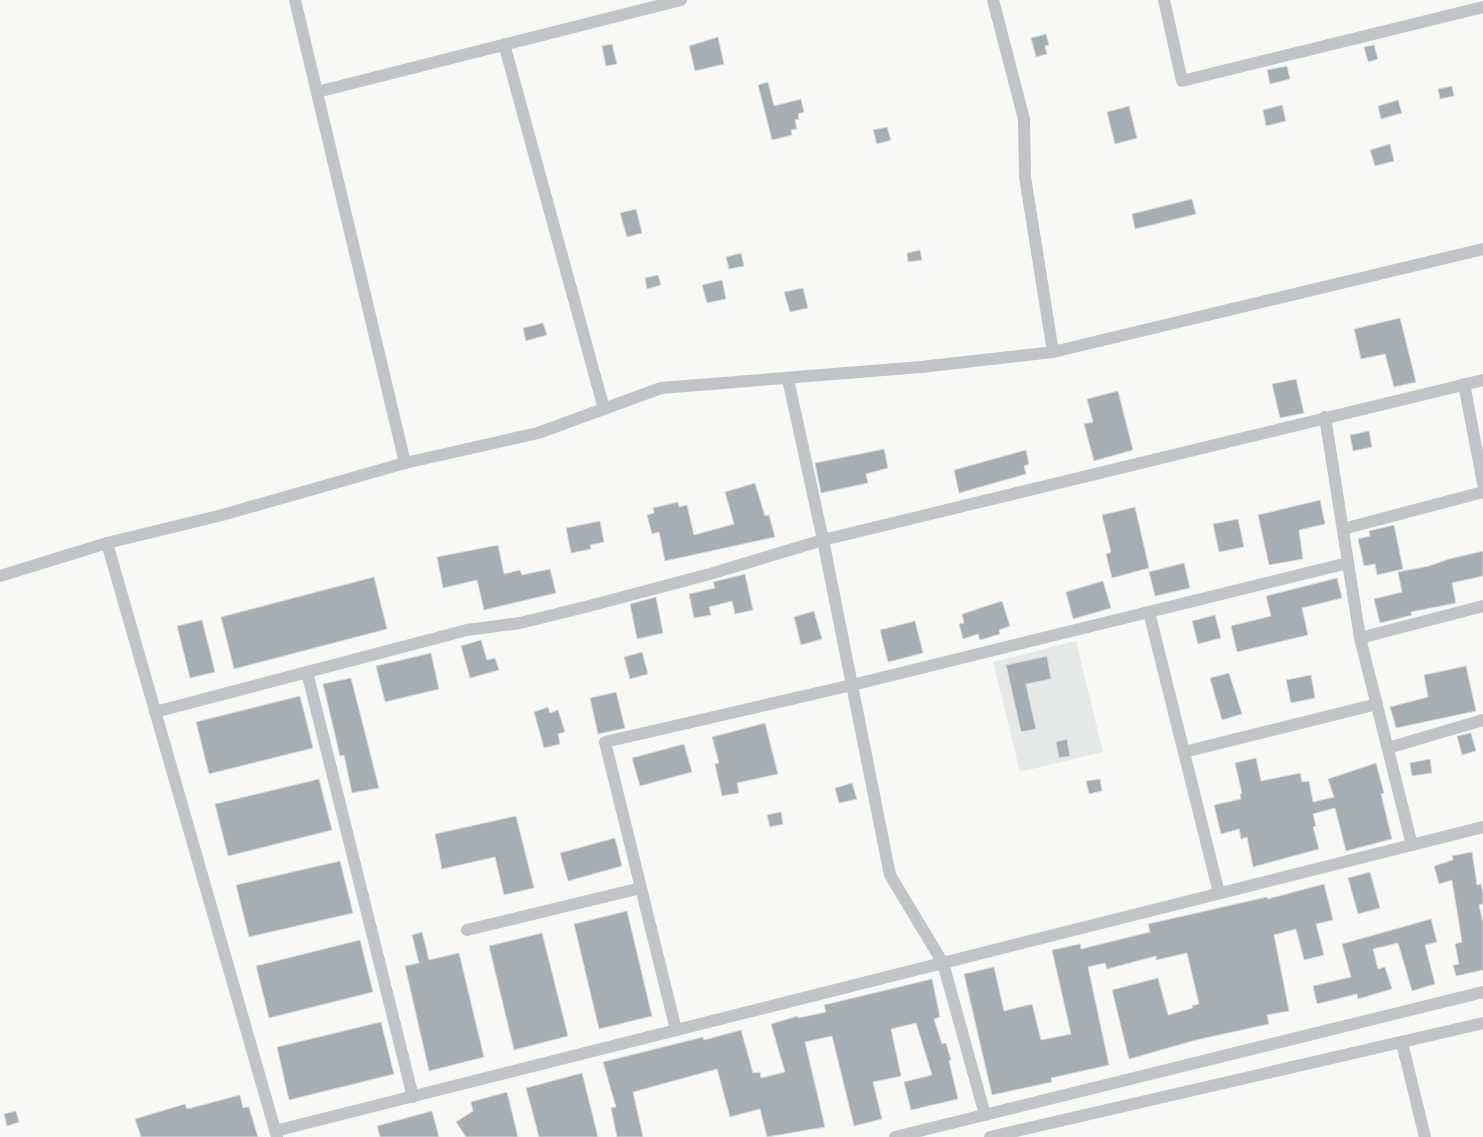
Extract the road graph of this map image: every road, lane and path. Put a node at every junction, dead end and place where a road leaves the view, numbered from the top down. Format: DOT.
graph roads {
  1 [pos="295,0"];
  2 [pos="681,0"];
  3 [pos="993,0"];
  4 [pos="1164,0"];
  5 [pos="1483,8"];
  6 [pos="504,44"];
  7 [pos="317,92"];
  8 [pos="1483,249"];
  9 [pos="1053,352"];
  10 [pos="788,379"];
  11 [pos="1483,380"];
  12 [pos="1464,384"];
  13 [pos="604,409"];
  14 [pos="1325,417"];
  15 [pos="405,463"];
  16 [pos="1483,483"];
  17 [pos="1483,492"];
  18 [pos="1342,529"];
  19 [pos="824,540"];
  20 [pos="107,543"];
  21 [pos="1348,564"];
  22 [pos="0,576"];
  23 [pos="1483,606"];
  24 [pos="1149,612"];
  25 [pos="1360,638"];
  26 [pos="308,672"];
  27 [pos="852,685"];
  28 [pos="1376,704"];
  29 [pos="155,712"];
  30 [pos="1483,720"];
  31 [pos="1388,748"];
  32 [pos="1184,752"];
  33 [pos="1483,827"];
  34 [pos="1412,845"];
  35 [pos="641,888"];
  36 [pos="1219,894"];
  37 [pos="467,930"];
  38 [pos="943,963"];
  39 [pos="1483,992"];
  40 [pos="1483,1024"];
  41 [pos="676,1030"];
  42 [pos="1402,1043"];
  43 [pos="413,1097"];
  44 [pos="985,1115"];
  45 [pos="276,1134"];
  46 [pos="896,1137"];
  47 [pos="993,1137"];
  48 [pos="1425,1137"];
  1 -- 7 [label="street"];
  2 -- 6 [label="street"];
  3 -- 9 [label="street"];
  4 -- 5 [label="street"];
  6 -- 7 [label="street"];
  6 -- 13 [label="street"];
  7 -- 15 [label="street"];
  8 -- 9 [label="street"];
  9 -- 10 [label="street"];
  10 -- 13 [label="street"];
  10 -- 19 [label="street"];
  11 -- 12 [label="street"];
  12 -- 14 [label="street"];
  12 -- 16 [label="street"];
  13 -- 15 [label="street"];
  14 -- 18 [label="street"];
  14 -- 19 [label="street"];
  15 -- 20 [label="street"];
  17 -- 18 [label="street"];
  18 -- 21 [label="street"];
  19 -- 26 [label="street"];
  19 -- 27 [label="street"];
  20 -- 22 [label="street"];
  20 -- 29 [label="street"];
  21 -- 24 [label="street"];
  21 -- 25 [label="street"];
  23 -- 25 [label="street"];
  24 -- 27 [label="street"];
  24 -- 32 [label="street"];
  25 -- 28 [label="street"];
  26 -- 29 [label="street"];
  26 -- 43 [label="street"];
  27 -- 35 [label="street"];
  27 -- 38 [label="street"];
  28 -- 31 [label="street"];
  28 -- 32 [label="street"];
  29 -- 45 [label="street"];
  30 -- 31 [label="street"];
  31 -- 34 [label="street"];
  32 -- 36 [label="street"];
  33 -- 34 [label="street"];
  34 -- 36 [label="street"];
  35 -- 37 [label="street"];
  35 -- 41 [label="street"];
  36 -- 38 [label="street"];
  38 -- 41 [label="street"];
  38 -- 44 [label="street"];
  39 -- 44 [label="street"];
  40 -- 42 [label="street"];
  41 -- 43 [label="street"];
  42 -- 47 [label="street"];
  42 -- 48 [label="street"];
  43 -- 45 [label="street"];
  44 -- 46 [label="street"];
}
